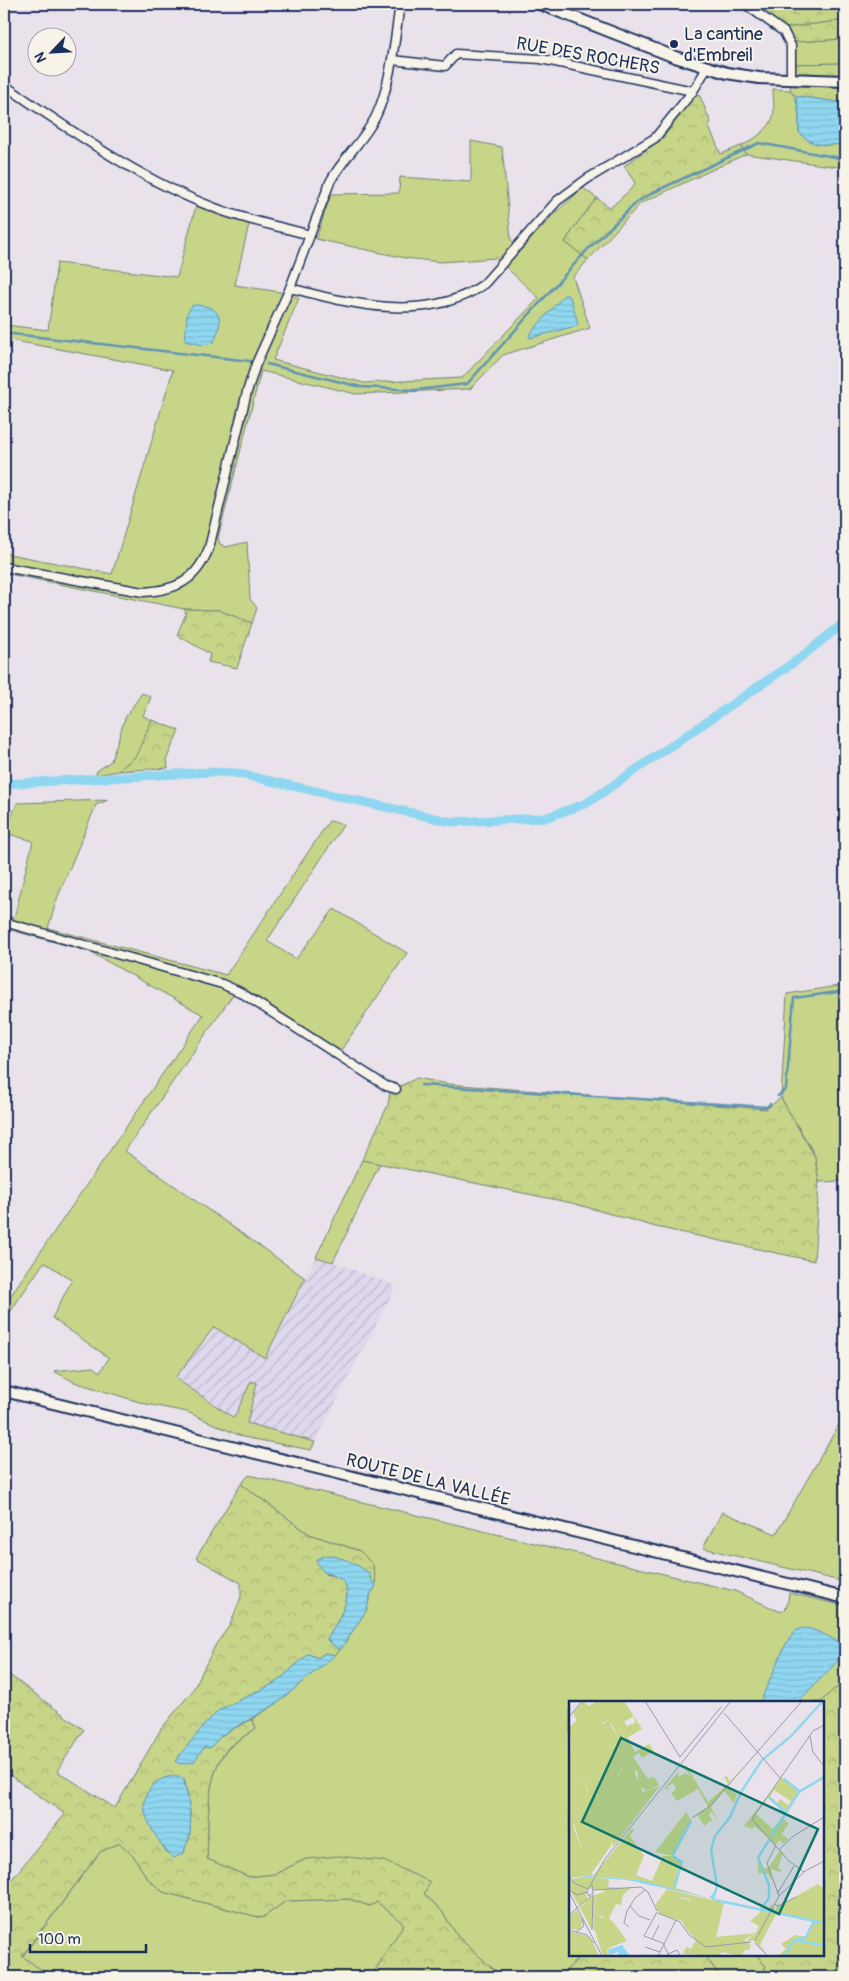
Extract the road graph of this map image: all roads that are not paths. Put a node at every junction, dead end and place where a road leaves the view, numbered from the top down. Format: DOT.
graph roads {
  1 [pos="400,4"];
  2 [pos="540,4"];
  3 [pos="744,4"];
  4 [pos="392,60"];
  5 [pos="705,67"];
  6 [pos="790,80"];
  7 [pos="842,81"];
  8 [pos="4,85"];
  9 [pos="693,91"];
  10 [pos="310,235"];
  11 [pos="290,288"];
  12 [pos="4,567"];
  13 [pos="4,922"];
  14 [pos="396,1089"];
  15 [pos="4,1391"];
  16 [pos="845,1598"];
  1 -- 4 [label="street"];
  2 -- 5 [label="main road"];
  3 -- 6 [label="street"];
  4 -- 9 [label="street, RUE DES ROCHERS"];
  4 -- 10 [label="street"];
  5 -- 6 [label="main road"];
  5 -- 9 [label="street"];
  6 -- 7 [label="main road"];
  8 -- 10 [label="street"];
  9 -- 11 [label="street"];
  10 -- 11 [label="street"];
  11 -- 12 [label="street"];
  13 -- 14 [label="street"];
  15 -- 16 [label="main road, ROUTE DE LA VALLÉE"];
}
